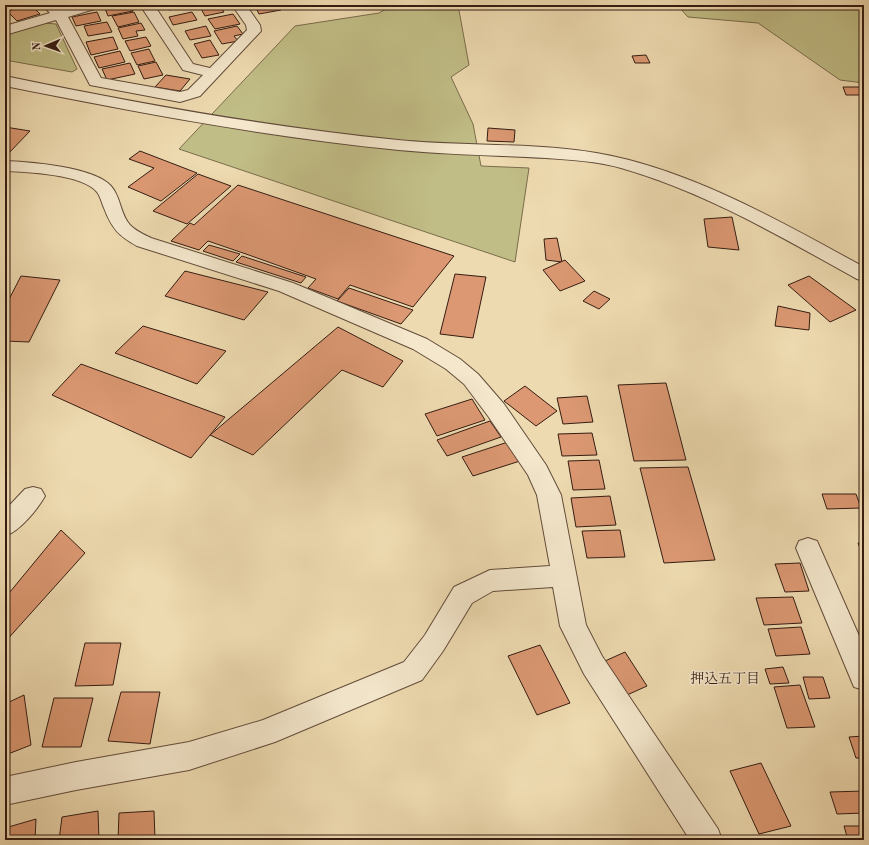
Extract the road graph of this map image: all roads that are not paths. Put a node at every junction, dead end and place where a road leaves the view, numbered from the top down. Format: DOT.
graph roads {
  1 [pos="93,5"];
  2 [pos="147,5"];
  3 [pos="239,5"];
  4 [pos="54,10"];
  5 [pos="5,31"];
  6 [pos="213,73"];
  7 [pos="5,81"];
  8 [pos="5,166"];
  9 [pos="864,275"];
  10 [pos="33,496"];
  11 [pos="5,526"];
  12 [pos="808,548"];
  13 [pos="562,576"];
  14 [pos="864,678"];
  15 [pos="5,791"];
  16 [pos="707,840"];
  1 -- 4 [label="street"];
  2 -- 6 [label="street"];
  3 -- 6 [label="street"];
  4 -- 5 [label="street"];
  4 -- 6 [label="street"];
  7 -- 9 [label="street"];
  8 -- 13 [label="street"];
  10 -- 11 [label="street"];
  12 -- 14 [label="street"];
  13 -- 15 [label="street"];
  13 -- 16 [label="street"];
}
